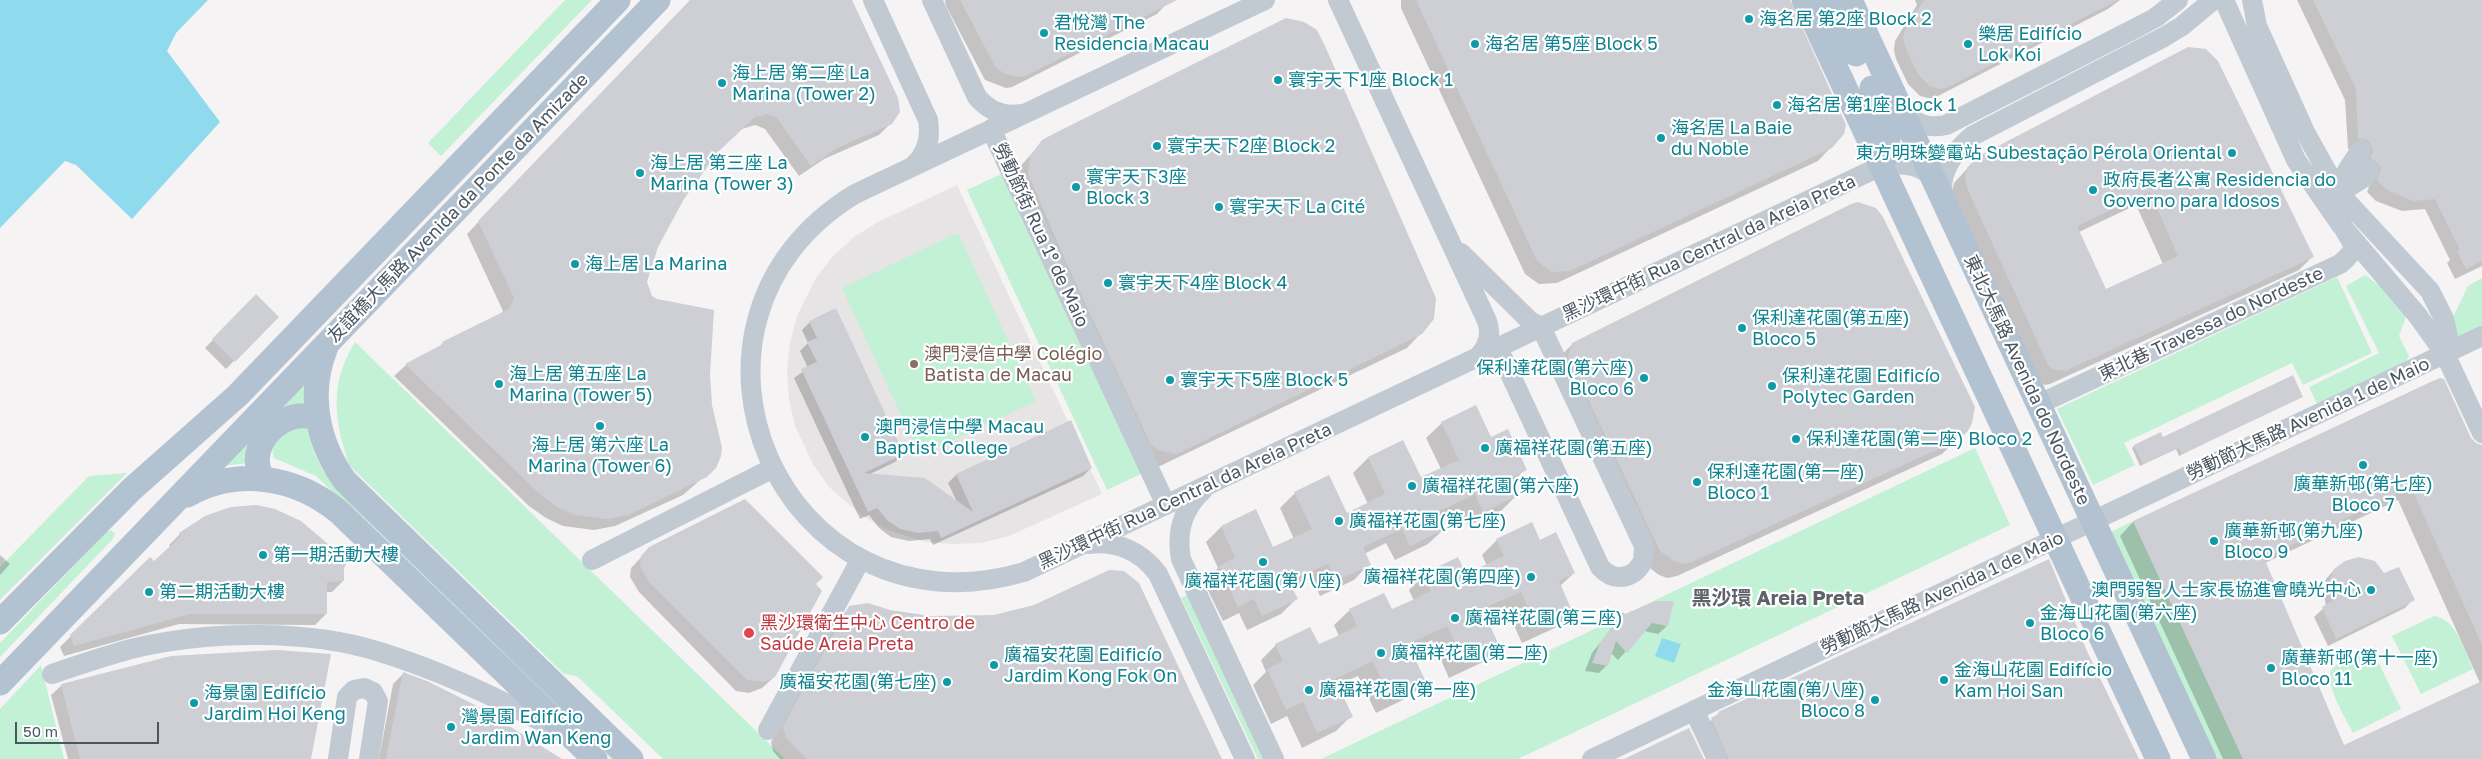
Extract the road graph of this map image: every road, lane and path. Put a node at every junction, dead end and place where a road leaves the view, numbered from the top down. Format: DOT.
graph roads {
  1 [pos="618,0"];
  2 [pos="658,0"];
  3 [pos="873,0"];
  4 [pos="932,0"];
  5 [pos="1265,0"];
  6 [pos="1338,0"];
  7 [pos="1804,0"];
  8 [pos="1830,0"];
  9 [pos="1850,0"];
  10 [pos="2178,0"];
  11 [pos="2213,0"];
  12 [pos="2224,0"];
  13 [pos="2252,0"];
  14 [pos="1893,111"];
  15 [pos="1026,113"];
  16 [pos="992,129"];
  17 [pos="2362,150"];
  18 [pos="1881,166"];
  19 [pos="909,168"];
  20 [pos="2369,170"];
  21 [pos="1933,177"];
  22 [pos="2339,193"];
  23 [pos="1944,203"];
  24 [pos="2341,225"];
  25 [pos="1450,241"];
  26 [pos="1541,327"];
  27 [pos="2482,336"];
  28 [pos="328,343"];
  29 [pos="1498,348"];
  30 [pos="2445,354"];
  31 [pos="1477,358"];
  32 [pos="2039,404"];
  33 [pos="317,419"];
  34 [pos="2482,433"];
  35 [pos="773,468"];
  36 [pos="263,479"];
  37 [pos="1215,482"];
  38 [pos="174,502"];
  39 [pos="1166,505"];
  40 [pos="2093,521"];
  41 [pos="2056,539"];
  42 [pos="1074,549"];
  43 [pos="861,559"];
  44 [pos="592,560"];
  45 [pos="1193,588"];
  46 [pos="1170,599"];
  47 [pos="0,622"];
  48 [pos="52,674"];
  49 [pos="0,683"];
  50 [pos="1694,710"];
  51 [pos="768,730"];
  52 [pos="573,738"];
  53 [pos="338,759"];
  54 [pos="369,759"];
  55 [pos="594,759"];
  56 [pos="631,759"];
  57 [pos="1246,759"];
  58 [pos="1274,759"];
  59 [pos="1592,759"];
  60 [pos="1717,759"];
  61 [pos="2158,759"];
  62 [pos="2204,759"];
  1 -- 47 [label="main road, 友誼橋大馬路 Avenida da Ponte da Amizade"];
  2 -- 28 [label="main road, 友誼橋大馬路 Avenida da Ponte da Amizade"];
  3 -- 19 [label="street"];
  4 -- 15 [label="street, 勞動節街 Rua 1º de Maio"];
  5 -- 15 [label="street, 黑沙環中街 Rua Central da Areia Preta"];
  6 -- 25 [label="street"];
  7 -- 18 [label="main road"];
  8 -- 14 [label="main road"];
  9 -- 14 [label="main road, 東北大馬路 Avenida do Nordeste"];
  10 -- 14 [label="street"];
  11 -- 23 [label="street"];
  12 -- 24 [label="street"];
  13 -- 22 [label="street"];
  14 -- 18 [label="main road"];
  14 -- 21 [label="main road, 東北大馬路 Avenida do Nordeste"];
  15 -- 16 [label="street, 黑沙環中街 Rua Central da Areia Preta"];
  16 -- 19 [label="street, 黑沙環中街 Rua Central da Areia Preta"];
  16 -- 39 [label="street, 勞動節街 Rua 1º de Maio"];
  17 -- 22 [label="street"];
  18 -- 21 [label="street, 黑沙環中街 Rua Central da Areia Preta"];
  18 -- 26 [label="street, 黑沙環中街 Rua Central da Areia Preta"];
  18 -- 41 [label="main road"];
  19 -- 35 [label="street, 黑沙環中街 Rua Central da Areia Preta"];
  20 -- 22 [label="street"];
  21 -- 23 [label="main road, 東北大馬路 Avenida do Nordeste"];
  22 -- 24 [label="street"];
  22 -- 30 [label="street"];
  23 -- 32 [label="main road, 東北大馬路 Avenida do Nordeste"];
  24 -- 30 [label="street"];
  24 -- 32 [label="street, 東北巷 Travessa do Nordeste"];
  25 -- 26 [label="street"];
  25 -- 31 [label="street"];
  26 -- 29 [label="street, 黑沙環中街 Rua Central da Areia Preta"];
  26 -- 29 [label="street, 黑沙環中街 Rua Central da Areia Preta"];
  27 -- 30 [label="street, 勞動節大馬路 Avenida 1 de Maio"];
  28 -- 33 [label="main road"];
  28 -- 38 [label="main road, 友誼橋大馬路 Avenida da Ponte da Amizade"];
  29 -- 31 [label="street, 黑沙環中街 Rua Central da Areia Preta"];
  30 -- 34 [label="street"];
  30 -- 40 [label="street, 勞動節大馬路 Avenida 1 de Maio"];
  31 -- 37 [label="street, 黑沙環中街 Rua Central da Areia Preta"];
  32 -- 40 [label="main road, 東北大馬路 Avenida do Nordeste"];
  33 -- 36 [label="main road"];
  33 -- 56 [label="main road"];
  35 -- 43 [label="street, 黑沙環中街 Rua Central da Areia Preta"];
  35 -- 44 [label="street"];
  36 -- 38 [label="main road"];
  36 -- 52 [label="main road"];
  37 -- 39 [label="street, 黑沙環中街 Rua Central da Areia Preta"];
  37 -- 45 [label="street"];
  38 -- 49 [label="main road, 友誼橋大馬路 Avenida da Ponte da Amizade"];
  39 -- 42 [label="street, 黑沙環中街 Rua Central da Areia Preta"];
  40 -- 41 [label="street, 勞動節大馬路 Avenida 1 de Maio"];
  40 -- 62 [label="main road, 東北大馬路 Avenida do Nordeste"];
  41 -- 50 [label="street, 勞動節大馬路 Avenida 1 de Maio"];
  41 -- 61 [label="main road"];
  42 -- 43 [label="street, 黑沙環中街 Rua Central da Areia Preta"];
  42 -- 46 [label="street"];
  43 -- 51 [label="street"];
  45 -- 46 [label="street"];
  45 -- 58 [label="street"];
  46 -- 57 [label="street"];
  48 -- 52 [label="street"];
  50 -- 59 [label="street, 勞動節大馬路 Avenida 1 de Maio"];
  50 -- 60 [label="street"];
  52 -- 55 [label="main road"];
  53 -- 54 [label="street"];
}
